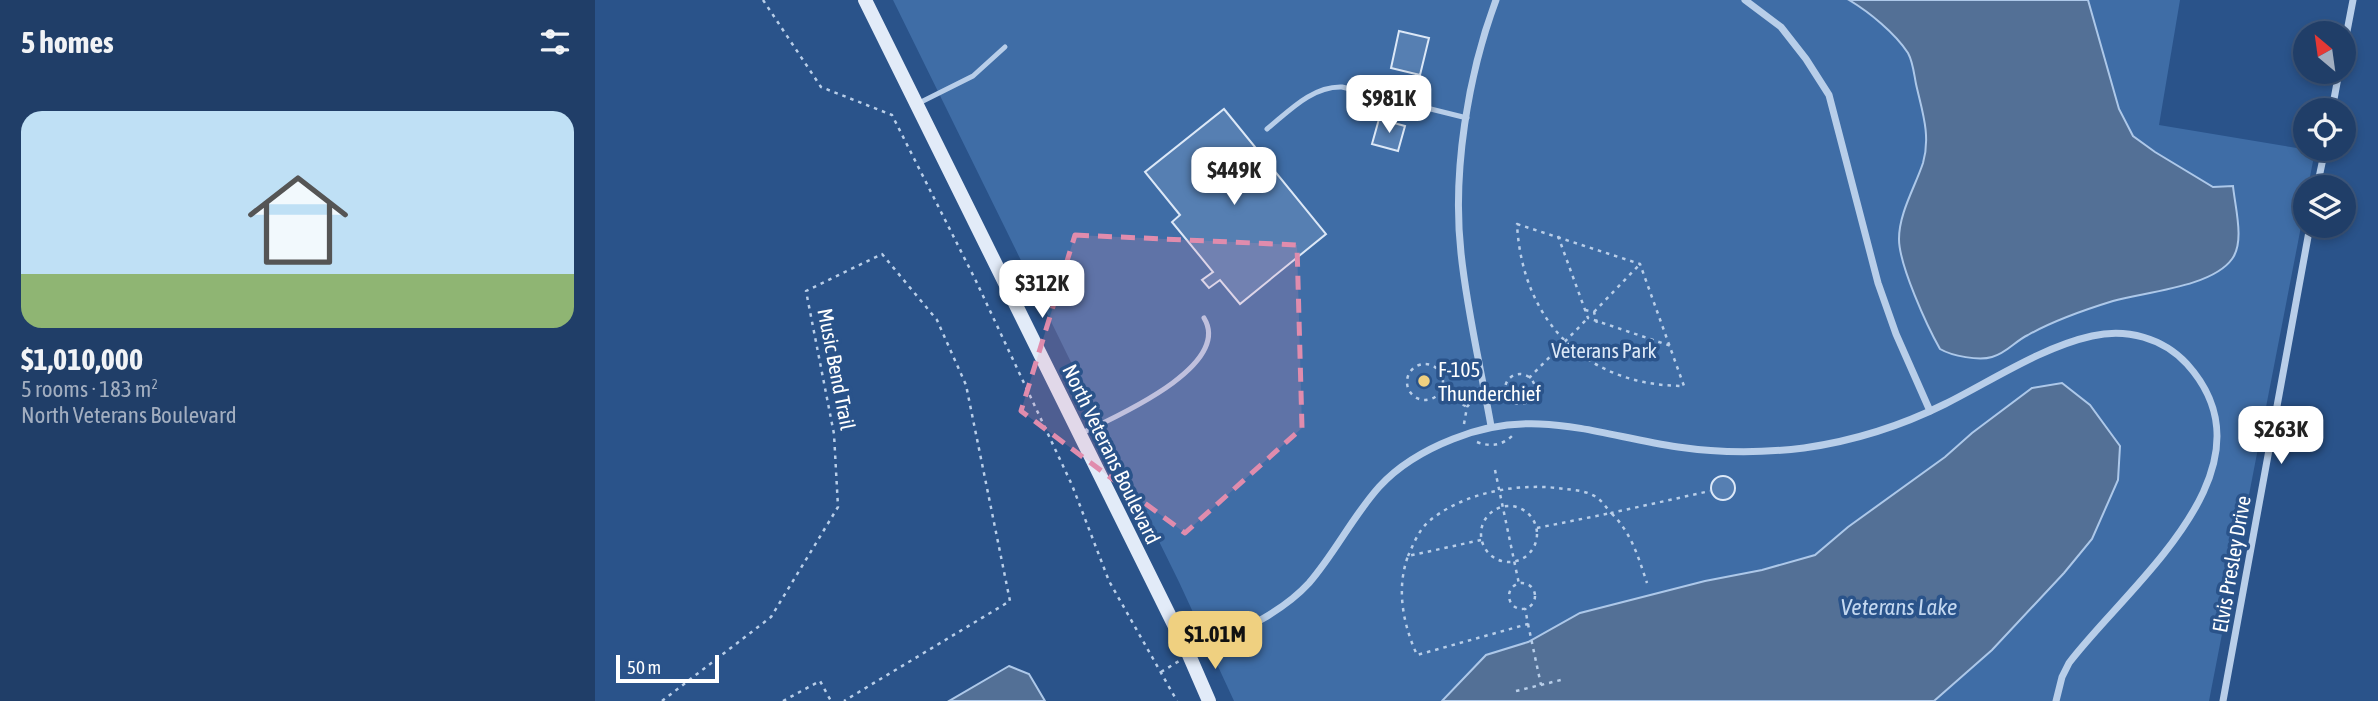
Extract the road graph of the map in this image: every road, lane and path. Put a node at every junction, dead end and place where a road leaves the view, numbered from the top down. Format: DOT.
graph roads {
  1 [pos="763,0"];
  2 [pos="865,0"];
  3 [pos="1496,0"];
  4 [pos="1745,0"];
  5 [pos="2353,0"];
  6 [pos="2349,21"];
  7 [pos="1005,47"];
  8 [pos="917,104"];
  9 [pos="1467,118"];
  10 [pos="1268,129"];
  11 [pos="1558,236"];
  12 [pos="2308,238"];
  13 [pos="1640,264"];
  14 [pos="1584,310"];
  15 [pos="1594,312"];
  16 [pos="1204,318"];
  17 [pos="1588,318"];
  18 [pos="1597,323"];
  19 [pos="1566,341"];
  20 [pos="1671,346"];
  21 [pos="1529,378"];
  22 [pos="1441,391"];
  23 [pos="1479,395"];
  24 [pos="1467,407"];
  25 [pos="1930,411"];
  26 [pos="1465,426"];
  27 [pos="1491,426"];
  28 [pos="1079,435"];
  29 [pos="1495,470"];
  30 [pos="1500,491"];
  31 [pos="1710,491"];
  32 [pos="1503,506"];
  33 [pos="1611,513"];
  34 [pos="1537,527"];
  35 [pos="1481,540"];
  36 [pos="1408,556"];
  37 [pos="1514,562"];
  38 [pos="1647,583"];
  39 [pos="1519,584"];
  40 [pos="1525,608"];
  41 [pos="1528,624"];
  42 [pos="1189,656"];
  43 [pos="1161,672"];
  44 [pos="1566,679"];
  45 [pos="1541,685"];
  46 [pos="1516,691"];
  47 [pos="662,701"];
  48 [pos="783,701"];
  49 [pos="831,701"];
  50 [pos="844,701"];
  51 [pos="1177,701"];
  52 [pos="1209,701"];
  53 [pos="2056,701"];
  54 [pos="2223,701"];
  1 -- 43 [label="path"];
  2 -- 8 [label="street, North Veterans Boulevard"];
  3 -- 9 [label="street"];
  4 -- 25 [label="street"];
  5 -- 6 [label="street"];
  7 -- 8 [label="lane"];
  8 -- 28 [label="street, North Veterans Boulevard"];
  9 -- 10 [label="lane"];
  9 -- 27 [label="street"];
  11 -- 13 [label="path"];
  11 -- 14 [label="path"];
  11 -- 19 [label="path"];
  12 -- 54 [label="street, Elvis Presley Drive"];
  13 -- 15 [label="path"];
  13 -- 20 [label="path"];
  14 -- 15 [label="path"];
  14 -- 17 [label="path"];
  15 -- 18 [label="path"];
  16 -- 28 [label="lane"];
  17 -- 18 [label="path"];
  17 -- 19 [label="path"];
  18 -- 20 [label="path"];
  19 -- 20 [label="path"];
  19 -- 21 [label="path"];
  21 -- 21 [label="path"];
  22 -- 22 [label="path"];
  22 -- 24 [label="path"];
  23 -- 24 [label="path"];
  24 -- 26 [label="path"];
  25 -- 27 [label="street"];
  25 -- 53 [label="street"];
  27 -- 42 [label="street"];
  28 -- 42 [label="street, North Veterans Boulevard"];
  29 -- 30 [label="path"];
  30 -- 32 [label="path"];
  30 -- 33 [label="path"];
  30 -- 36 [label="path"];
  31 -- 33 [label="path"];
  32 -- 34 [label="path"];
  32 -- 35 [label="path"];
  32 -- 37 [label="path"];
  33 -- 34 [label="path"];
  33 -- 38 [label="path"];
  34 -- 37 [label="path"];
  35 -- 36 [label="path"];
  35 -- 37 [label="path"];
  36 -- 41 [label="path"];
  37 -- 39 [label="path"];
  39 -- 40 [label="path"];
  39 -- 40 [label="path"];
  40 -- 41 [label="path"];
  41 -- 45 [label="path"];
  42 -- 43 [label="path"];
  42 -- 52 [label="street, North Veterans Boulevard"];
  43 -- 51 [label="path"];
  44 -- 45 [label="path"];
  45 -- 46 [label="path"];
  47 -- 50 [label="path, Music Bend Trail"];
  48 -- 49 [label="path"];
}
